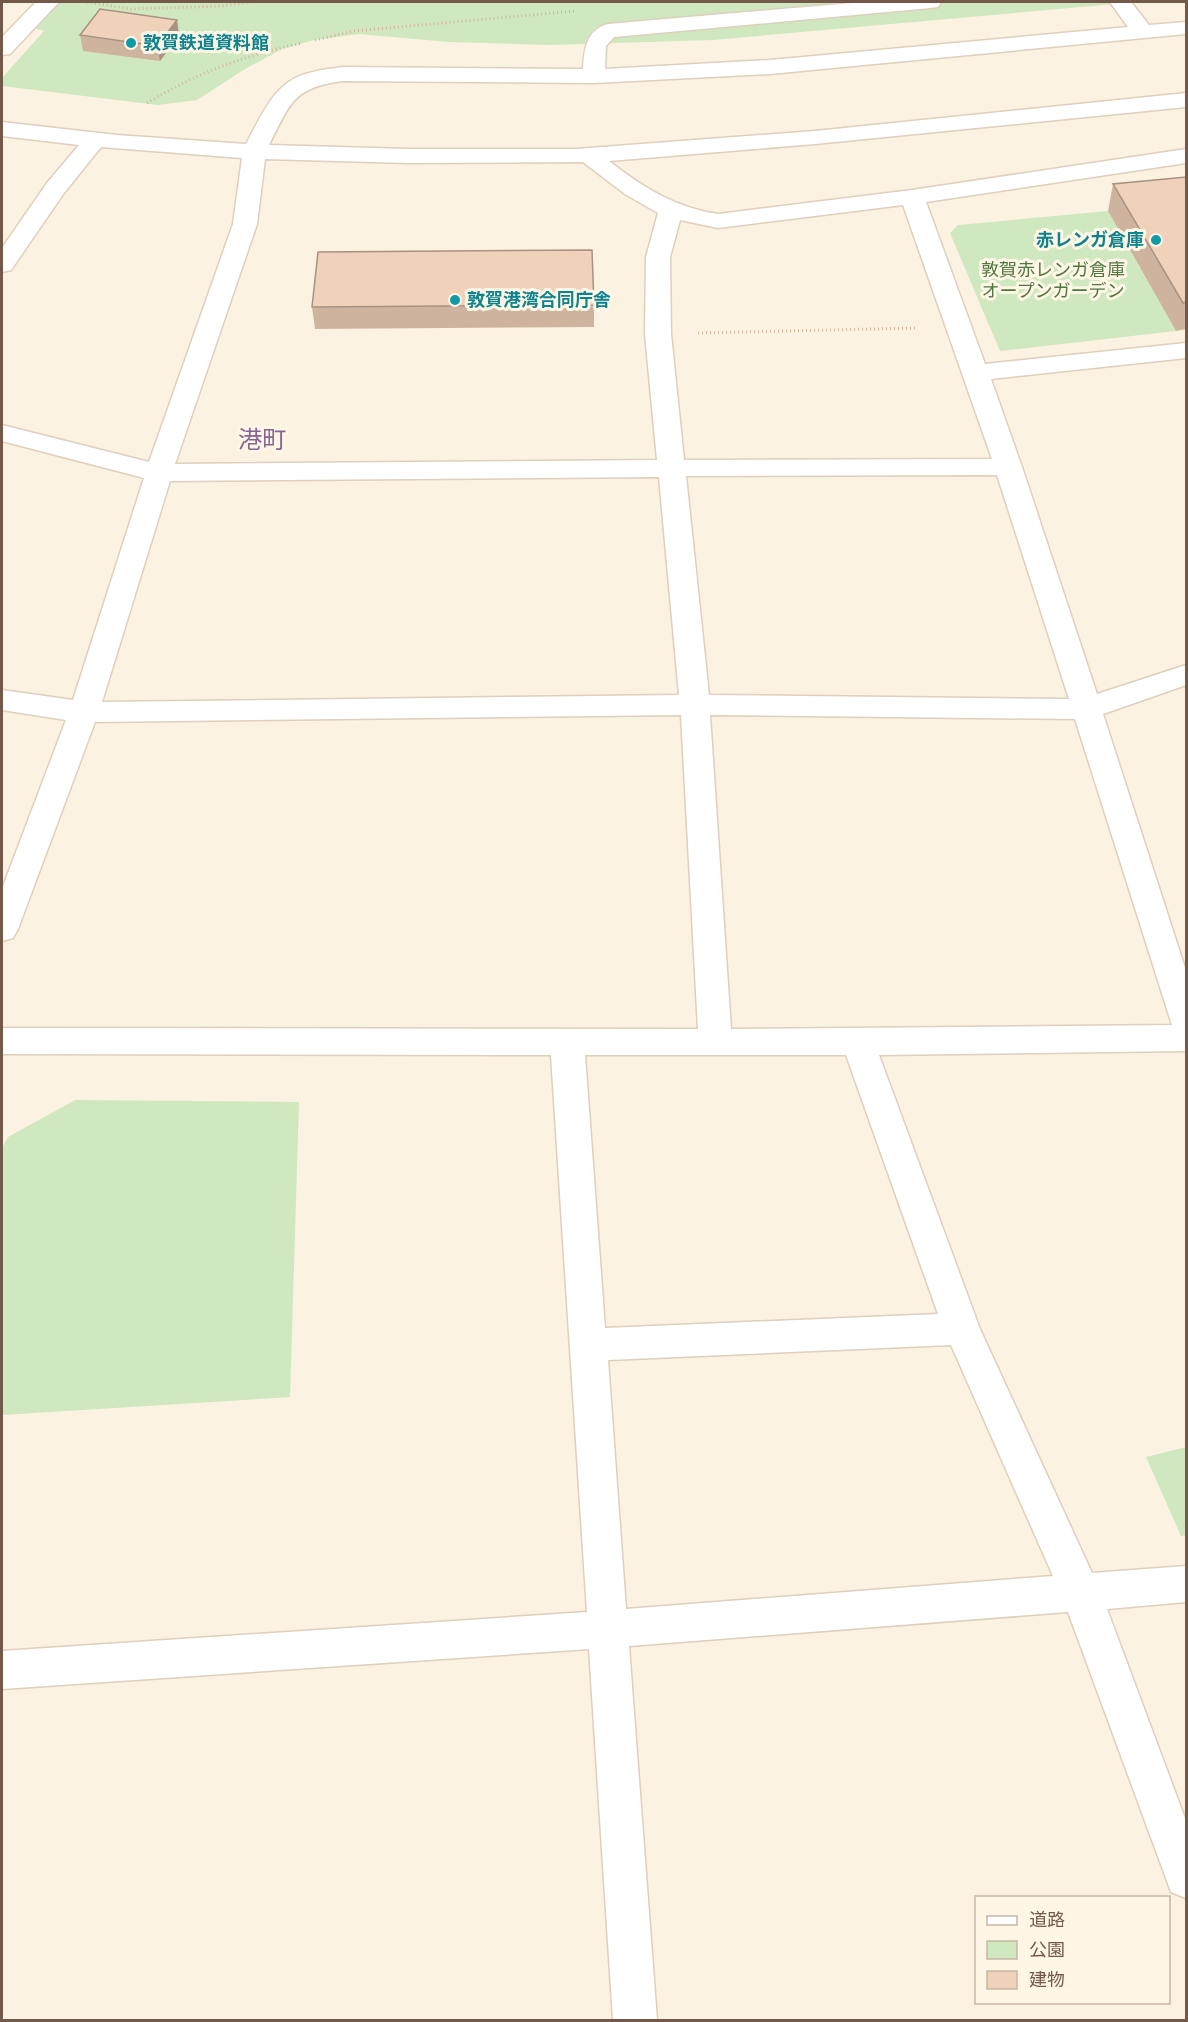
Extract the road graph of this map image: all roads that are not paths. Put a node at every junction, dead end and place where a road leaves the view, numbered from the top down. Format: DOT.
graph roads {
  1 [pos="48,2"];
  2 [pos="930,2"];
  3 [pos="1120,2"];
  4 [pos="1186,28"];
  5 [pos="1144,33"];
  6 [pos="2,49"];
  7 [pos="594,76"];
  8 [pos="1186,99"];
  9 [pos="2,129"];
  10 [pos="94,141"];
  11 [pos="254,151"];
  12 [pos="590,156"];
  13 [pos="1186,156"];
  14 [pos="912,197"];
  15 [pos="671,210"];
  16 [pos="2,265"];
  17 [pos="1185,351"];
  18 [pos="977,373"];
  19 [pos="2,433"];
  20 [pos="1009,467"];
  21 [pos="671,468"];
  22 [pos="159,473"];
  23 [pos="1186,675"];
  24 [pos="2,700"];
  25 [pos="695,705"];
  26 [pos="1086,709"];
  27 [pos="84,712"];
  28 [pos="2,929"];
  29 [pos="1186,1021"];
  30 [pos="1186,1038"];
  31 [pos="2,1041"];
  32 [pos="715,1041"];
  33 [pos="567,1042"];
  34 [pos="858,1042"];
  35 [pos="962,1329"];
  36 [pos="587,1345"];
  37 [pos="1186,1584"];
  38 [pos="1080,1591"];
  39 [pos="609,1629"];
  40 [pos="2,1670"];
  41 [pos="1186,1877"];
  42 [pos="635,2020"];
  1 -- 6 [label="street"];
  2 -- 7 [label="street"];
  3 -- 5 [label="street"];
  4 -- 5 [label="street"];
  5 -- 7 [label="street"];
  7 -- 11 [label="street"];
  8 -- 12 [label="street"];
  9 -- 10 [label="street"];
  10 -- 11 [label="street"];
  10 -- 16 [label="street"];
  11 -- 12 [label="street"];
  11 -- 22 [label="street"];
  12 -- 15 [label="street"];
  13 -- 14 [label="street"];
  14 -- 15 [label="street"];
  14 -- 18 [label="street"];
  15 -- 21 [label="street"];
  17 -- 18 [label="street"];
  18 -- 20 [label="street"];
  19 -- 22 [label="street"];
  20 -- 21 [label="street"];
  20 -- 26 [label="street"];
  21 -- 22 [label="street"];
  21 -- 25 [label="street"];
  22 -- 27 [label="street"];
  23 -- 26 [label="street"];
  24 -- 27 [label="street"];
  25 -- 26 [label="street"];
  25 -- 27 [label="street"];
  25 -- 32 [label="street"];
  26 -- 29 [label="street"];
  27 -- 28 [label="street"];
  30 -- 34 [label="street"];
  31 -- 33 [label="street"];
  32 -- 33 [label="street"];
  32 -- 34 [label="street"];
  33 -- 36 [label="street"];
  34 -- 35 [label="street"];
  35 -- 36 [label="street"];
  35 -- 38 [label="street"];
  36 -- 39 [label="street"];
  37 -- 38 [label="street"];
  38 -- 39 [label="street"];
  38 -- 41 [label="street"];
  39 -- 40 [label="street"];
  39 -- 42 [label="street"];
}
